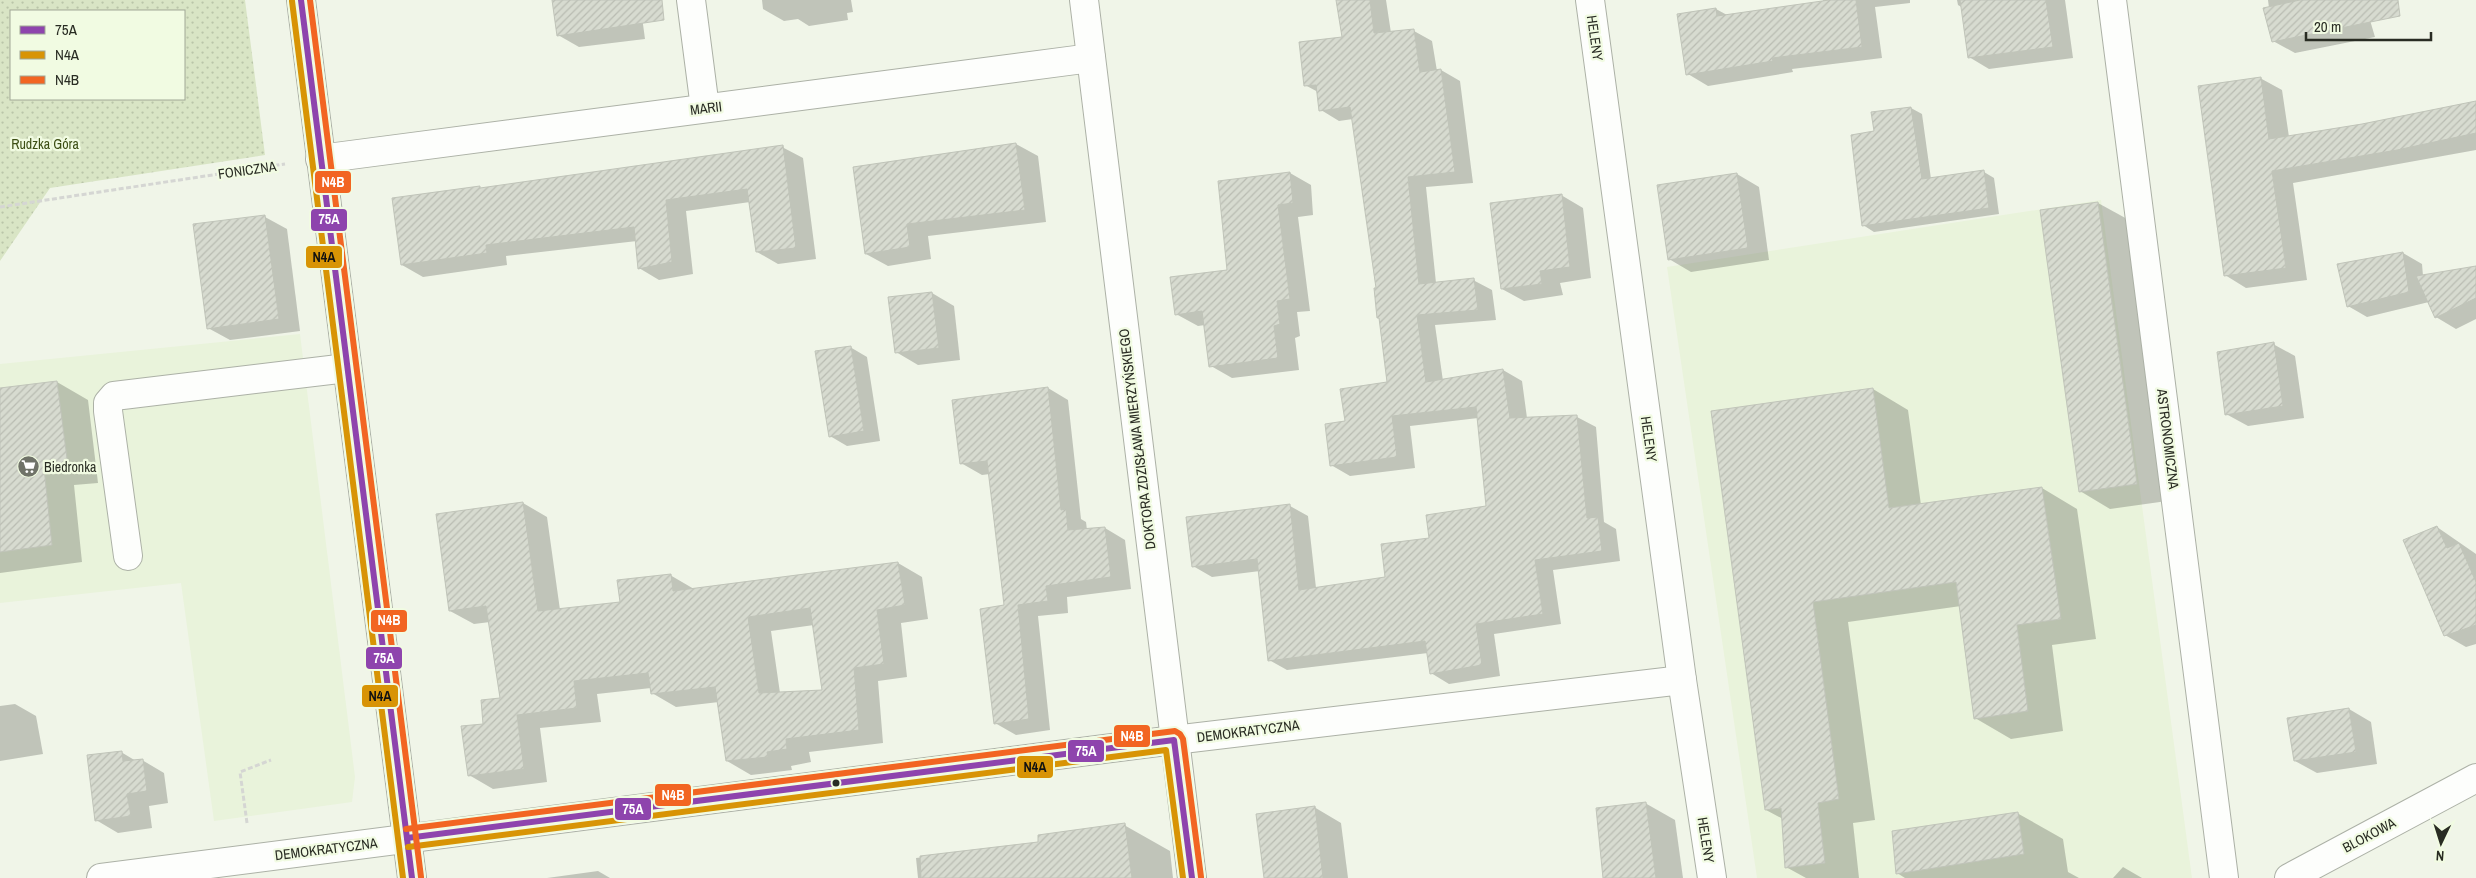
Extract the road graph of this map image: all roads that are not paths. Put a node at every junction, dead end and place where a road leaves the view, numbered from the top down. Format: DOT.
graph roads {
  1 [pos="301,0"];
  2 [pos="691,0"];
  3 [pos="1084,0"];
  4 [pos="1590,0"];
  5 [pos="2112,0"];
  6 [pos="1091,58"];
  7 [pos="705,108"];
  8 [pos="320,159"];
  9 [pos="347,368"];
  10 [pos="128,556"];
  11 [pos="1682,680"];
  12 [pos="1174,740"];
  13 [pos="2476,778"];
  14 [pos="407,838"];
  15 [pos="100,878"];
  16 [pos="412,878"];
  17 [pos="1192,878"];
  18 [pos="1712,878"];
  19 [pos="2224,878"];
  20 [pos="2289,878"];
  1 -- 8 [label="street"];
  2 -- 7 [label="street"];
  3 -- 6 [label="street, DOKTORA ZDZISŁAWA MIERZYŃSKIEGO"];
  4 -- 11 [label="street, HELENY"];
  5 -- 19 [label="street, ASTRONOMICZNA"];
  6 -- 7 [label="street, MARII"];
  6 -- 12 [label="street, DOKTORA ZDZISŁAWA MIERZYŃSKIEGO"];
  7 -- 8 [label="street, MARII"];
  8 -- 9 [label="street"];
  9 -- 10 [label="street"];
  9 -- 14 [label="street"];
  11 -- 12 [label="street, DEMOKRATYCZNA"];
  11 -- 18 [label="street, HELENY"];
  12 -- 14 [label="street, DEMOKRATYCZNA"];
  12 -- 17 [label="street, DOKTORA ZDZISŁAWA MIERZYŃSKIEGO"];
  13 -- 20 [label="street, BLOKOWA"];
  14 -- 15 [label="street, DEMOKRATYCZNA"];
  14 -- 16 [label="street"];
}
